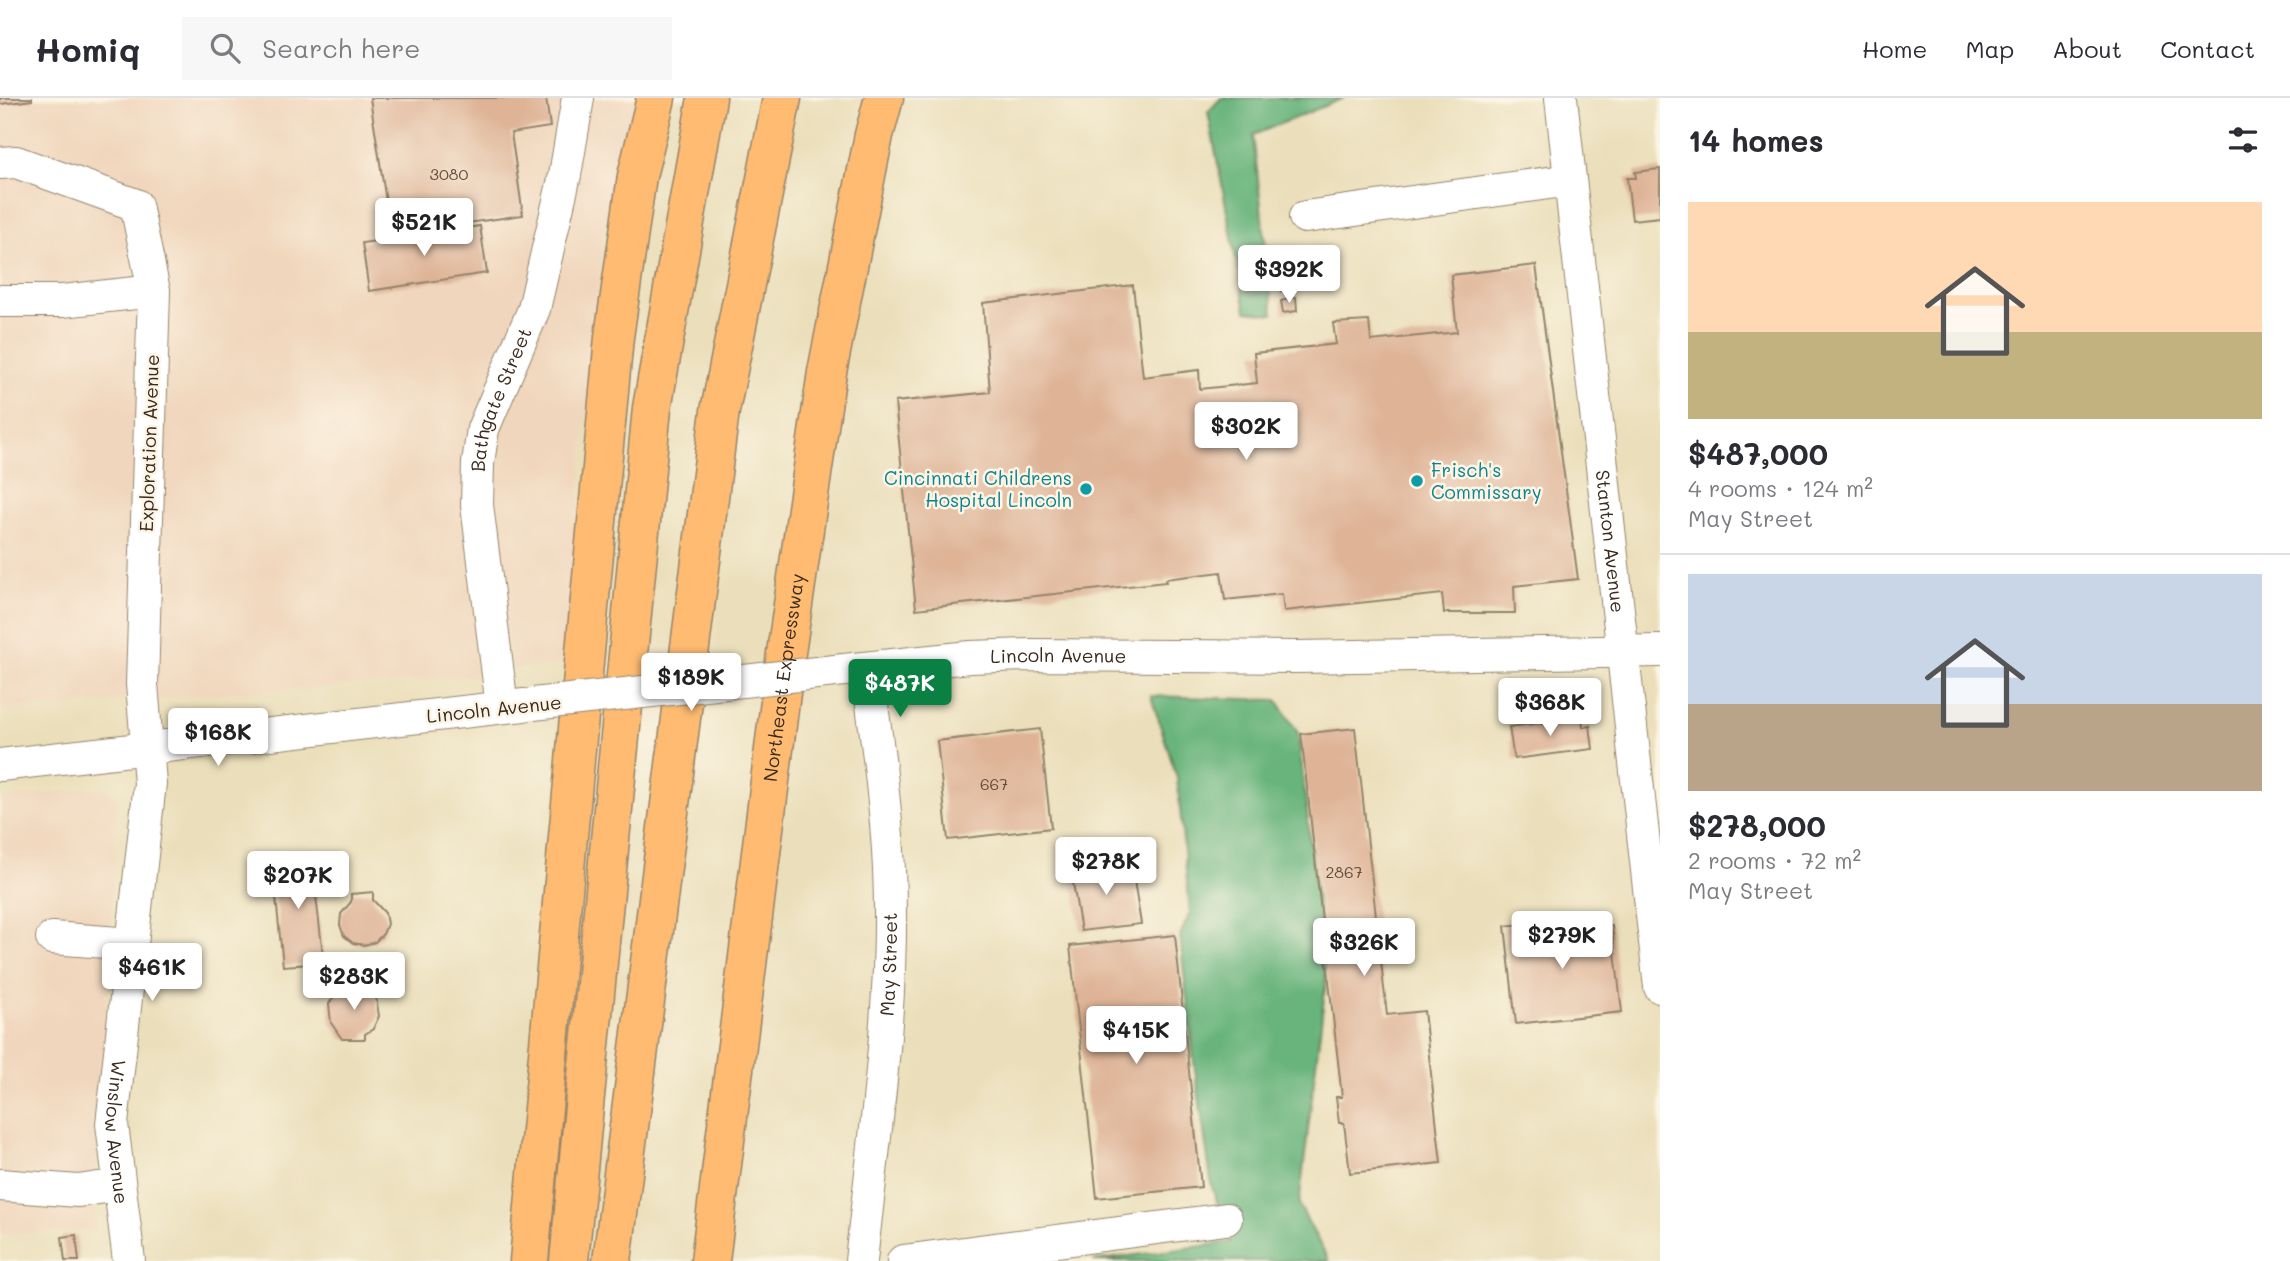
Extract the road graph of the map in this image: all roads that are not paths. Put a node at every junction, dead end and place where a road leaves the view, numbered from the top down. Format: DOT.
graph roads {
  1 [pos="578,98"];
  2 [pos="656,98"];
  3 [pos="707,98"];
  4 [pos="782,98"];
  5 [pos="884,98"];
  6 [pos="1561,98"];
  7 [pos="0,163"];
  8 [pos="1570,180"];
  9 [pos="1305,217"];
  10 [pos="154,291"];
  11 [pos="0,299"];
  12 [pos="1660,651"];
  13 [pos="1622,652"];
  14 [pos="856,669"];
  15 [pos="502,708"];
  16 [pos="148,749"];
  17 [pos="0,765"];
  18 [pos="52,938"];
  19 [pos="132,944"];
  20 [pos="1660,987"];
  21 [pos="0,1185"];
  22 [pos="119,1185"];
  23 [pos="1226,1219"];
  24 [pos="129,1261"];
  25 [pos="529,1261"];
  26 [pos="569,1261"];
  27 [pos="612,1261"];
  28 [pos="710,1261"];
  29 [pos="861,1261"];
  30 [pos="903,1261"];
  1 -- 15 [label="street, Bathgate Street"];
  2 -- 25 [label="highway"];
  3 -- 26 [label="highway"];
  4 -- 27 [label="highway"];
  5 -- 28 [label="highway, Northeast Expressway"];
  6 -- 8 [label="street, Stanton Avenue"];
  7 -- 10 [label="street, Exploration Avenue"];
  8 -- 9 [label="street"];
  8 -- 13 [label="street, Stanton Avenue"];
  10 -- 11 [label="street"];
  10 -- 16 [label="street, Exploration Avenue"];
  12 -- 13 [label="street, Lincoln Avenue"];
  13 -- 14 [label="street, Lincoln Avenue"];
  13 -- 20 [label="street, Stanton Avenue"];
  14 -- 15 [label="street, Lincoln Avenue, bridge"];
  14 -- 29 [label="street, May Street"];
  15 -- 16 [label="street, Lincoln Avenue"];
  16 -- 17 [label="street, Lincoln Avenue"];
  16 -- 19 [label="street, Winslow Avenue"];
  18 -- 19 [label="street"];
  19 -- 22 [label="street, Winslow Avenue"];
  21 -- 22 [label="street"];
  22 -- 24 [label="street, Winslow Avenue"];
  23 -- 30 [label="street"];
}
